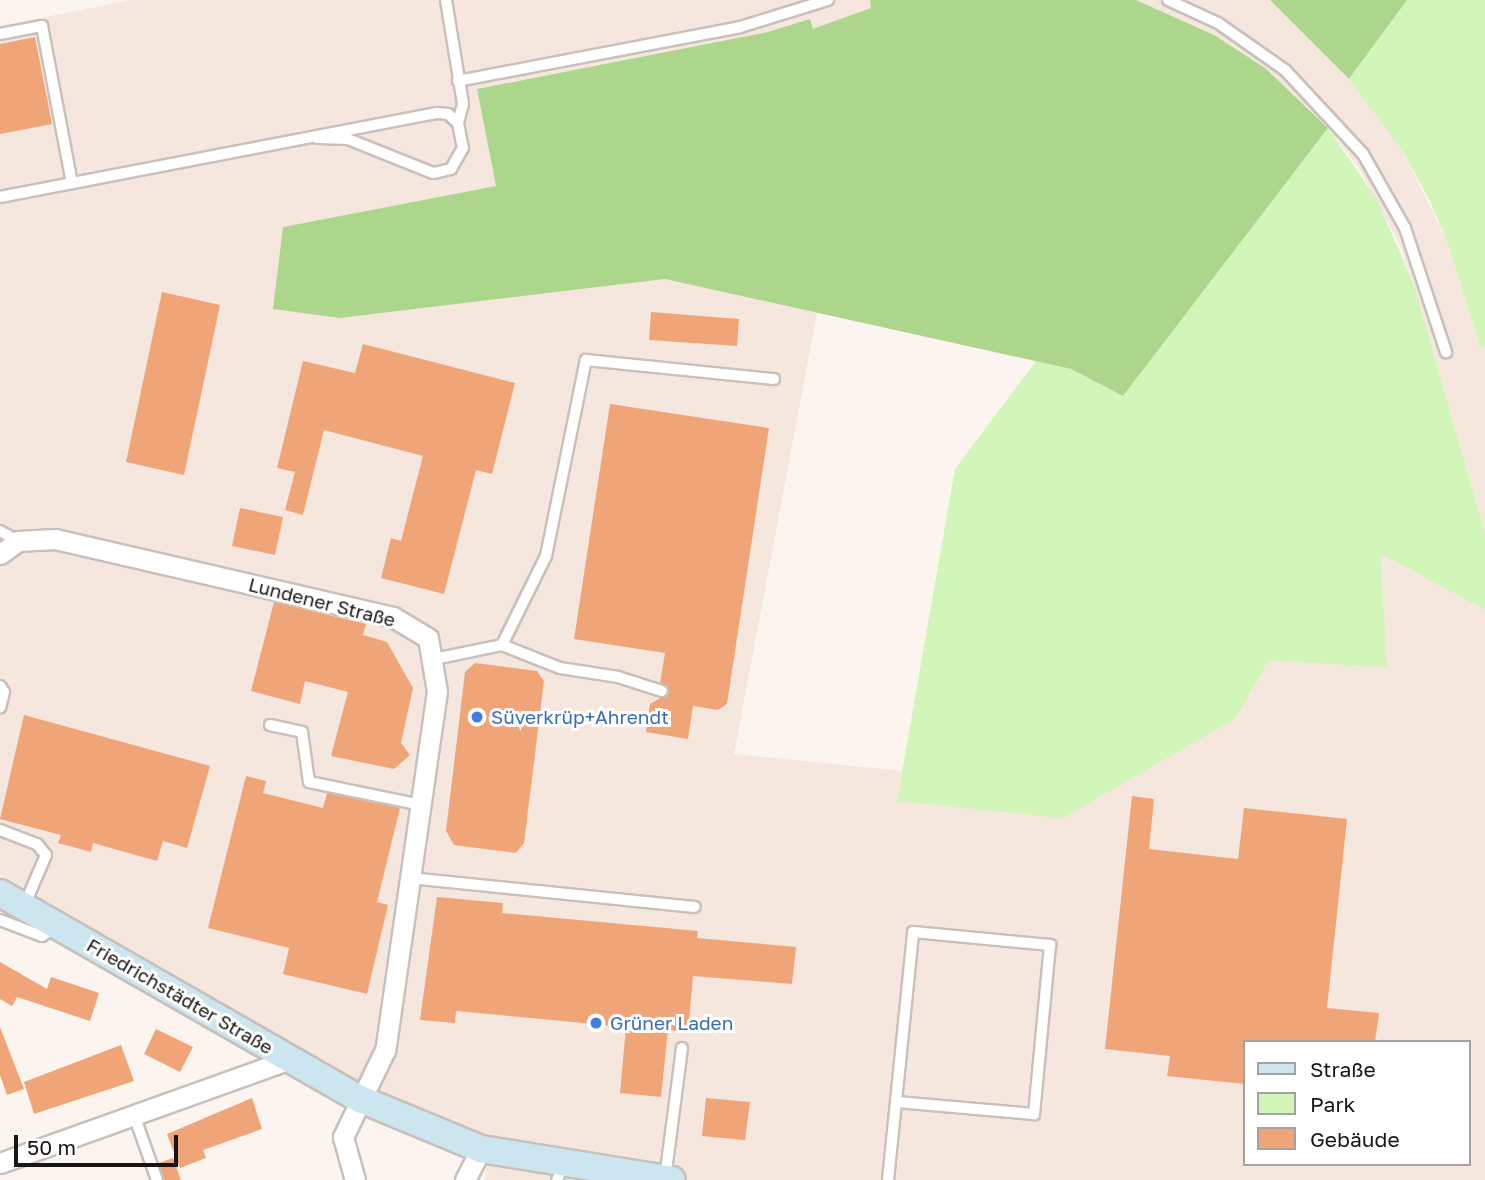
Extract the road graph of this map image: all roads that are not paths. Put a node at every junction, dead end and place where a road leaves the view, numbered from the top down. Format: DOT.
graph roads {
  1 [pos="446,0"];
  2 [pos="828,0"];
  3 [pos="1168,0"];
  4 [pos="0,34"];
  5 [pos="458,81"];
  6 [pos="458,123"];
  7 [pos="317,138"];
  8 [pos="72,183"];
  9 [pos="0,197"];
  10 [pos="1446,352"];
  11 [pos="774,379"];
  12 [pos="0,531"];
  13 [pos="18,541"];
  14 [pos="0,554"];
  15 [pos="502,645"];
  16 [pos="435,659"];
  17 [pos="0,686"];
  18 [pos="662,691"];
  19 [pos="0,708"];
  20 [pos="270,725"];
  21 [pos="421,805"];
  22 [pos="0,830"];
  23 [pos="410,878"];
  24 [pos="0,893"];
  25 [pos="23,906"];
  26 [pos="695,907"];
  27 [pos="0,920"];
  28 [pos="56,925"];
  29 [pos="682,1048"];
  30 [pos="290,1059"];
  31 [pos="360,1099"];
  32 [pos="897,1102"];
  33 [pos="134,1115"];
  34 [pos="481,1149"];
  35 [pos="0,1163"];
  36 [pos="561,1171"];
  37 [pos="665,1179"];
  38 [pos="157,1180"];
  39 [pos="355,1180"];
  40 [pos="465,1180"];
  41 [pos="672,1180"];
  42 [pos="888,1180"];
  1 -- 5 [label="lane"];
  2 -- 5 [label="lane"];
  3 -- 10 [label="lane"];
  4 -- 8 [label="lane"];
  5 -- 6 [label="lane"];
  6 -- 7 [label="lane"];
  6 -- 7 [label="lane"];
  7 -- 8 [label="lane"];
  8 -- 9 [label="lane"];
  11 -- 15 [label="lane"];
  12 -- 13 [label="lane"];
  13 -- 14 [label="street"];
  13 -- 16 [label="street, Lundener Straße"];
  15 -- 16 [label="lane"];
  15 -- 18 [label="lane"];
  16 -- 21 [label="street"];
  17 -- 19 [label="lane"];
  20 -- 21 [label="lane"];
  21 -- 23 [label="street"];
  22 -- 25 [label="lane"];
  23 -- 26 [label="lane"];
  23 -- 31 [label="street"];
  24 -- 25 [label="street, Friedrichstädter Straße"];
  25 -- 28 [label="street, Friedrichstädter Straße"];
  27 -- 28 [label="lane"];
  28 -- 30 [label="street, Friedrichstädter Straße"];
  29 -- 37 [label="lane"];
  30 -- 31 [label="street, Friedrichstädter Straße"];
  30 -- 33 [label="street"];
  31 -- 34 [label="street, Friedrichstädter Straße"];
  31 -- 39 [label="street"];
  32 -- 32 [label="lane"];
  32 -- 42 [label="lane"];
  33 -- 35 [label="street"];
  33 -- 38 [label="lane"];
  34 -- 36 [label="street, Friedrichstädter Straße"];
  34 -- 40 [label="street"];
  36 -- 37 [label="street, Friedrichstädter Straße"];
  37 -- 41 [label="street, Friedrichstädter Straße"];
}
